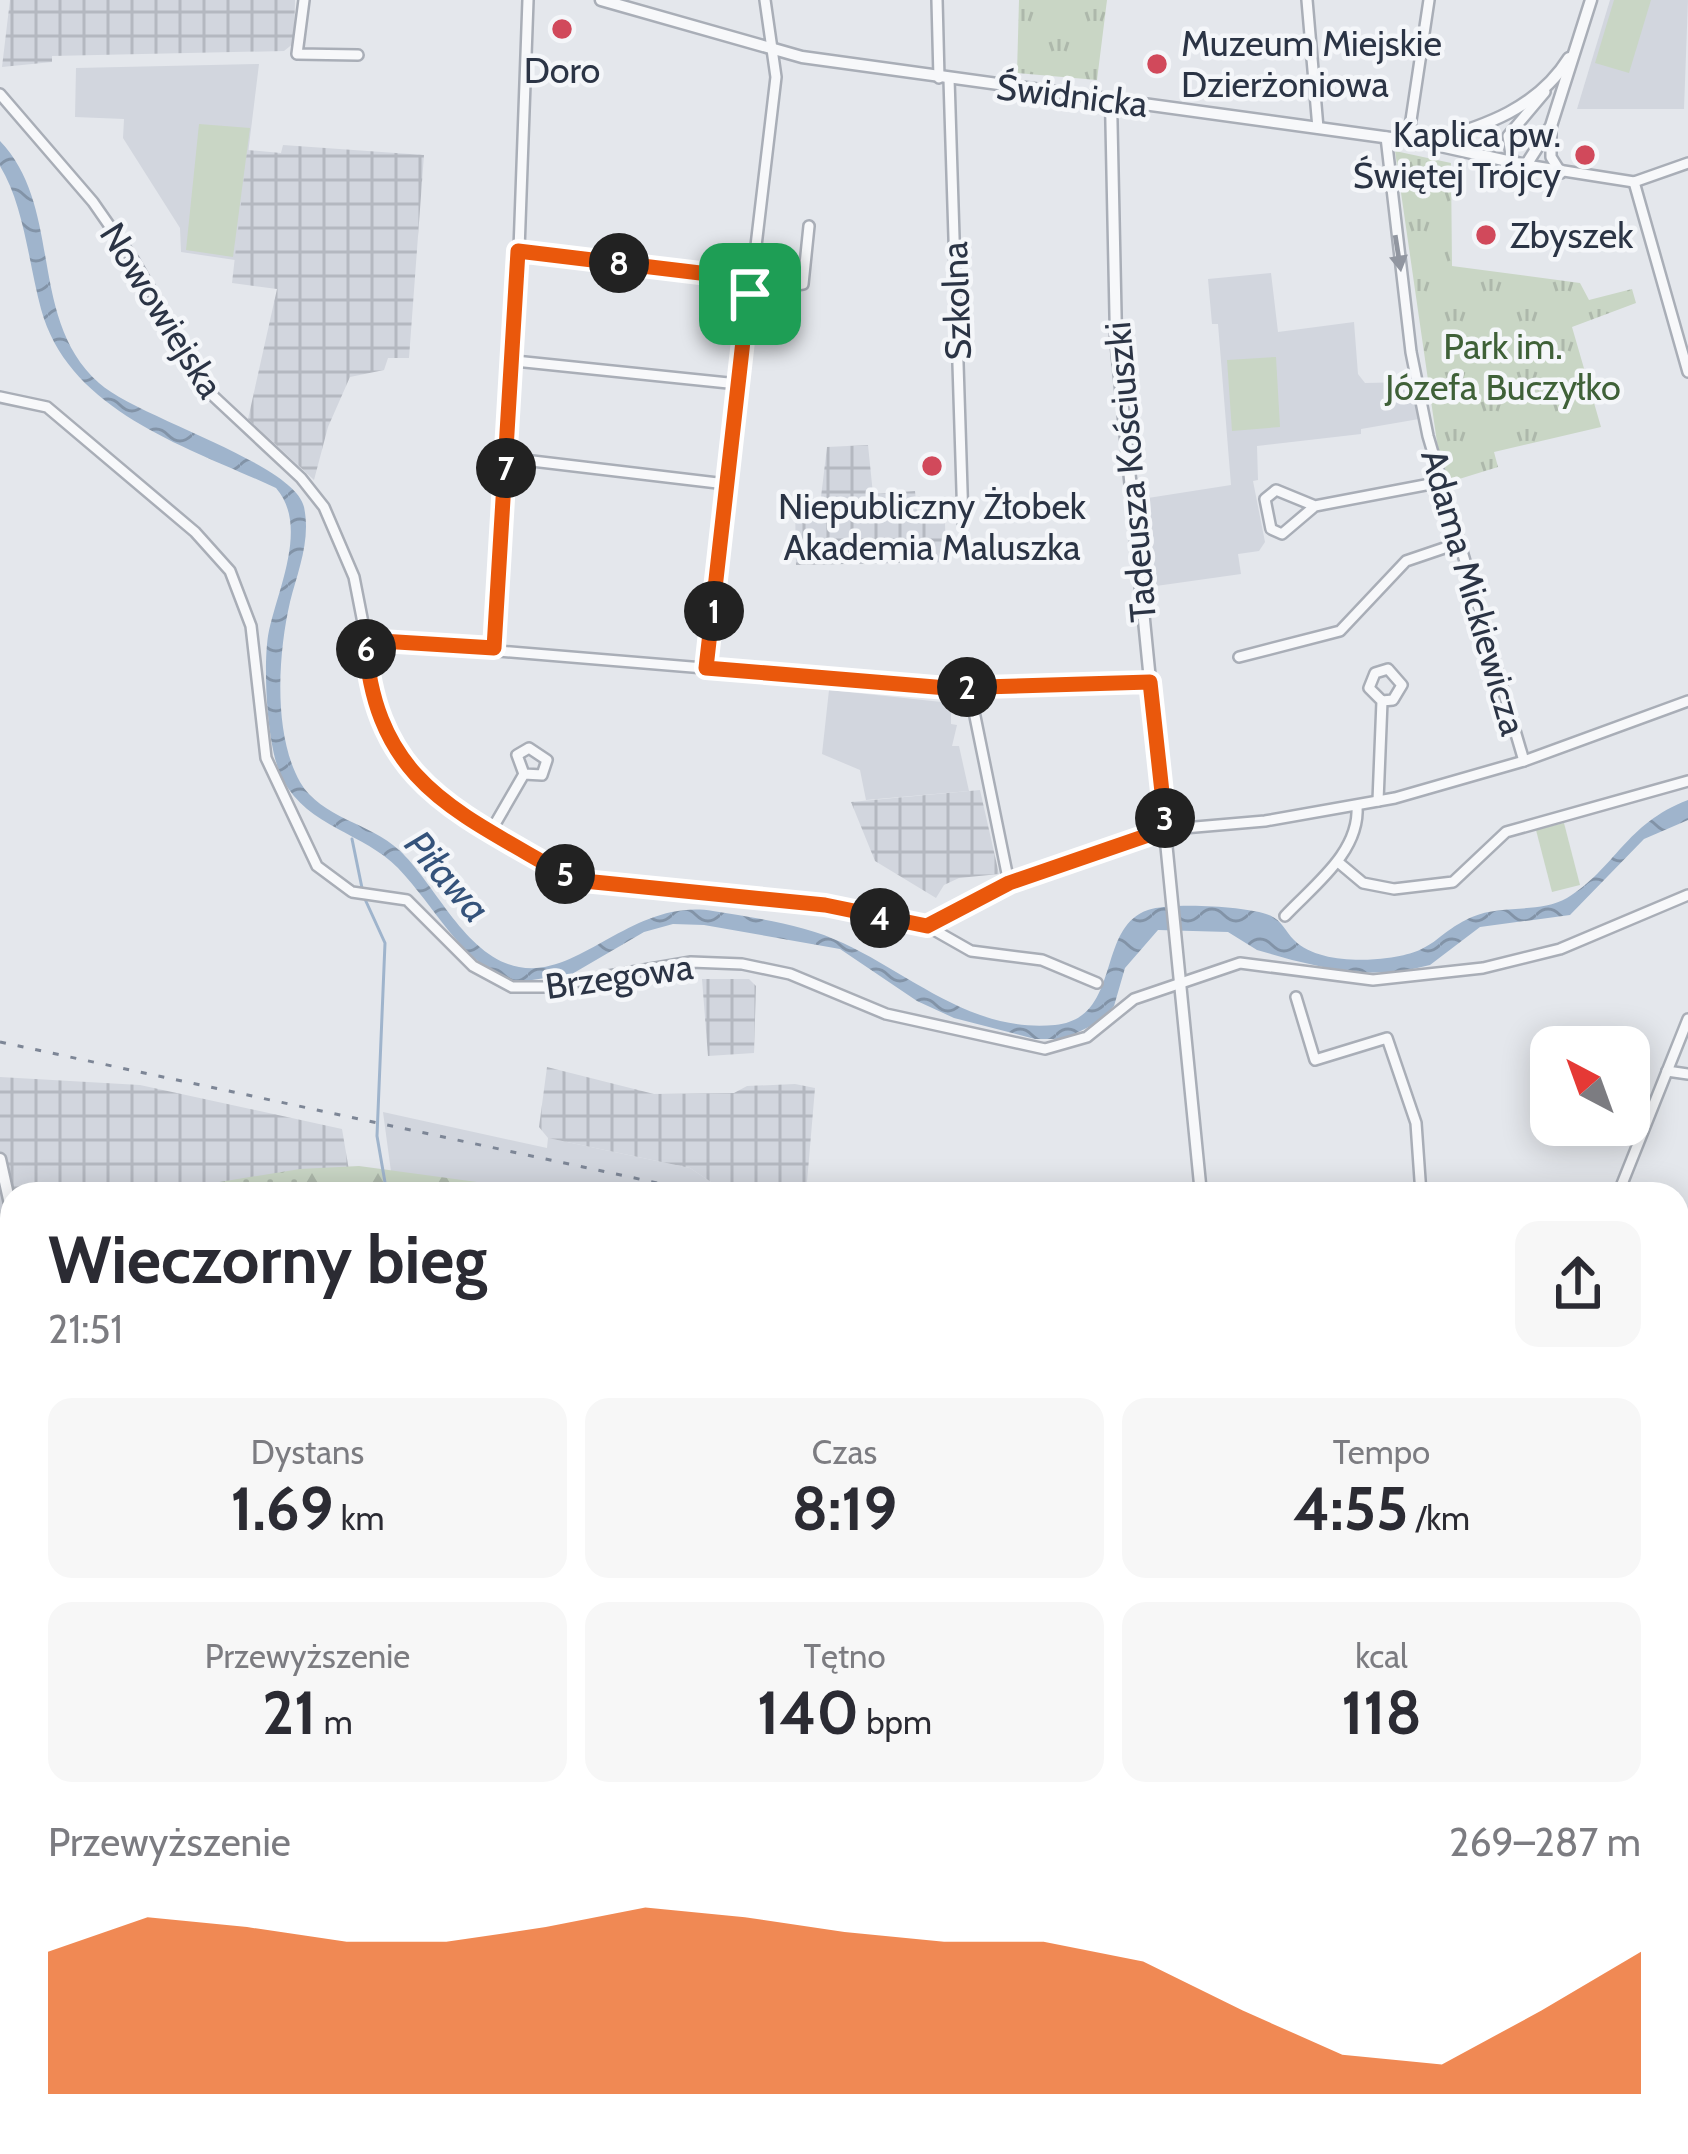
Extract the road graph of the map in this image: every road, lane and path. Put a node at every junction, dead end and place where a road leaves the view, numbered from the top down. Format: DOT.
graph roads {
  1 [pos="304,0"];
  2 [pos="527,0"];
  3 [pos="601,0"];
  4 [pos="765,0"];
  5 [pos="937,0"];
  6 [pos="1307,0"];
  7 [pos="1429,0"];
  8 [pos="1591,0"];
  9 [pos="1578,44"];
  10 [pos="772,50"];
  11 [pos="358,55"];
  12 [pos="944,79"];
  13 [pos="1548,87"];
  14 [pos="0,94"];
  15 [pos="1111,100"];
  16 [pos="1551,126"];
  17 [pos="1318,128"];
  18 [pos="1386,137"];
  19 [pos="1408,140"];
  20 [pos="1427,142"];
  21 [pos="1512,160"];
  22 [pos="1688,163"];
  23 [pos="1526,165"];
  24 [pos="1561,173"];
  25 [pos="1634,182"];
  26 [pos="809,226"];
  27 [pos="518,251"];
  28 [pos="750,279"];
  29 [pos="515,361"];
  30 [pos="1688,372"];
  31 [pos="738,384"];
  32 [pos="0,398"];
  33 [pos="507,458"];
  34 [pos="1441,482"];
  35 [pos="727,484"];
  36 [pos="1315,506"];
  37 [pos="963,522"];
  38 [pos="1460,543"];
  39 [pos="365,640"];
  40 [pos="494,648"];
  41 [pos="1239,657"];
  42 [pos="706,668"];
  43 [pos="1150,682"];
  44 [pos="969,687"];
  45 [pos="1382,701"];
  46 [pos="1688,701"];
  47 [pos="1524,761"];
  48 [pos="524,774"];
  49 [pos="1688,781"];
  50 [pos="1378,801"];
  51 [pos="1357,806"];
  52 [pos="1166,829"];
  53 [pos="491,831"];
  54 [pos="1338,862"];
  55 [pos="1009,883"];
  56 [pos="1688,895"];
  57 [pos="1285,916"];
  58 [pos="927,926"];
  59 [pos="1097,983"];
  60 [pos="1179,987"];
  61 [pos="1296,997"];
  62 [pos="1688,1019"];
  63 [pos="1666,1071"];
  64 [pos="1688,1074"];
  65 [pos="1200,1182"];
  66 [pos="1420,1182"];
  67 [pos="1623,1182"];
  1 -- 11 [label="street"];
  2 -- 27 [label="street"];
  3 -- 10 [label="street, Świdnicka"];
  4 -- 10 [label="street"];
  5 -- 12 [label="street, Szkolna"];
  6 -- 17 [label="street"];
  7 -- 19 [label="street"];
  8 -- 9 [label="street"];
  9 -- 13 [label="street"];
  9 -- 16 [label="street"];
  10 -- 12 [label="street, Świdnicka"];
  10 -- 28 [label="street"];
  12 -- 15 [label="street, Świdnicka"];
  12 -- 37 [label="street, Szkolna"];
  13 -- 20 [label="street"];
  13 -- 21 [label="street"];
  14 -- 39 [label="street, Nowowiejska"];
  15 -- 17 [label="street, Świdnicka"];
  15 -- 43 [label="street, Tadeusza Kościuszki"];
  16 -- 23 [label="street"];
  16 -- 24 [label="street"];
  17 -- 18 [label="street, Świdnicka"];
  18 -- 19 [label="street, Świdnicka"];
  18 -- 34 [label="street, Adama Mickiewicza, one-way"];
  19 -- 20 [label="street, Świdnicka"];
  20 -- 21 [label="street, Świdnicka"];
  21 -- 23 [label="street, Świdnicka"];
  22 -- 25 [label="street, Świdnicka"];
  23 -- 24 [label="street, Świdnicka"];
  24 -- 25 [label="street, Świdnicka"];
  25 -- 30 [label="street"];
  26 -- 28 [label="street"];
  27 -- 28 [label="street"];
  27 -- 29 [label="street"];
  28 -- 31 [label="street"];
  29 -- 31 [label="street"];
  29 -- 33 [label="street"];
  31 -- 35 [label="street"];
  32 -- 60 [label="street, Brzegowa"];
  33 -- 35 [label="street"];
  33 -- 40 [label="street"];
  34 -- 36 [label="street"];
  34 -- 38 [label="street, Adama Mickiewicza"];
  35 -- 42 [label="street"];
  36 -- 36 [label="street"];
  38 -- 41 [label="street"];
  38 -- 47 [label="street, Adama Mickiewicza"];
  39 -- 40 [label="street"];
  39 -- 53 [label="street, Nowowiejska"];
  40 -- 42 [label="street"];
  42 -- 44 [label="street"];
  43 -- 44 [label="street"];
  43 -- 52 [label="street, Tadeusza Kościuszki"];
  44 -- 55 [label="street"];
  45 -- 50 [label="street"];
  46 -- 47 [label="street"];
  47 -- 50 [label="street"];
  48 -- 53 [label="street"];
  49 -- 54 [label="street"];
  50 -- 51 [label="street"];
  51 -- 52 [label="street"];
  51 -- 54 [label="street"];
  52 -- 55 [label="street"];
  52 -- 60 [label="street, Tadeusza Kościuszki"];
  53 -- 58 [label="street, Nowowiejska"];
  54 -- 57 [label="street"];
  55 -- 58 [label="street"];
  56 -- 60 [label="street, Brzegowa"];
  58 -- 59 [label="street, Nowowiejska"];
  60 -- 65 [label="street, Tadeusza Kościuszki"];
  61 -- 66 [label="street"];
  62 -- 63 [label="street"];
  63 -- 64 [label="street"];
  63 -- 67 [label="street"];
}
